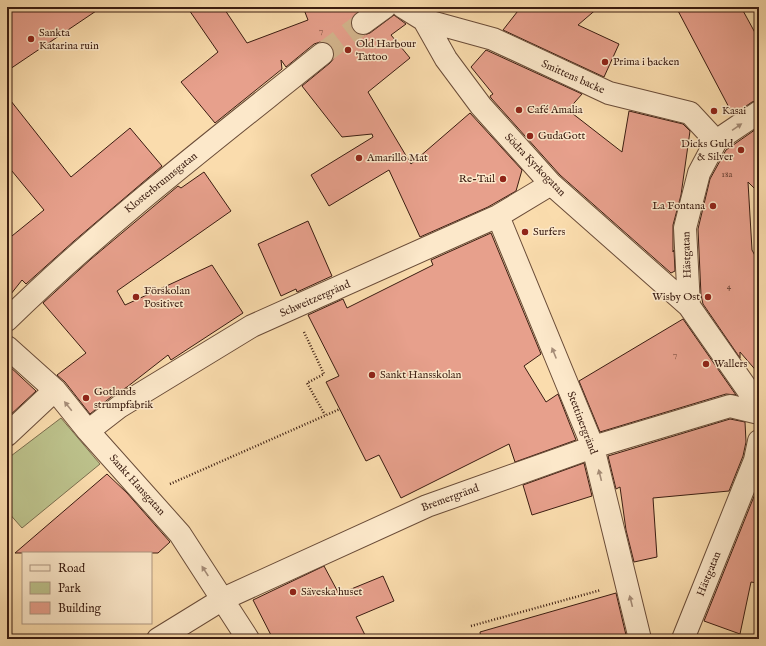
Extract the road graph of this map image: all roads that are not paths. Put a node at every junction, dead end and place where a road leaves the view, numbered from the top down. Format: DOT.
graph roads {
  1 [pos="385,7"];
  2 [pos="403,7"];
  3 [pos="424,20"];
  4 [pos="363,23"];
  5 [pos="322,54"];
  6 [pos="759,112"];
  7 [pos="716,141"];
  8 [pos="551,184"];
  9 [pos="498,216"];
  10 [pos="689,306"];
  11 [pos="7,320"];
  12 [pos="7,347"];
  13 [pos="55,390"];
  14 [pos="759,406"];
  15 [pos="759,414"];
  16 [pos="88,431"];
  17 [pos="7,435"];
  18 [pos="759,441"];
  19 [pos="593,447"];
  20 [pos="223,599"];
  21 [pos="158,639"];
  22 [pos="248,639"];
  23 [pos="640,639"];
  24 [pos="683,639"];
  1 -- 4 [label="street"];
  2 -- 3 [label="street, Södra Kyrkogatan"];
  3 -- 7 [label="street, Smittens backe"];
  3 -- 8 [label="street, Södra Kyrkogatan"];
  5 -- 11 [label="street, Klosterbrunnsgatan"];
  7 -- 6 [label="street, Hästgatan, one-way"];
  7 -- 10 [label="street, Hästgatan"];
  8 -- 9 [label="street, Schweitzergränd"];
  8 -- 10 [label="street, Södra Kyrkogatan"];
  9 -- 16 [label="street, Schweitzergränd"];
  19 -- 9 [label="street, Stettinergränd, one-way"];
  10 -- 14 [label="street, Södra Kyrkogatan"];
  12 -- 13 [label="street, Sankt Hansgatan"];
  16 -- 13 [label="street, Sankt Hansgatan, one-way"];
  13 -- 17 [label="street"];
  15 -- 19 [label="street, Bremergränd"];
  20 -- 16 [label="street, Sankt Hansgatan, one-way"];
  18 -- 24 [label="street, Hästgatan"];
  19 -- 20 [label="street, Bremergränd"];
  23 -- 19 [label="street, Stettinergränd, one-way"];
  20 -- 21 [label="street, Bremergränd"];
  20 -- 22 [label="street, Sankt Hansgatan"];
}
